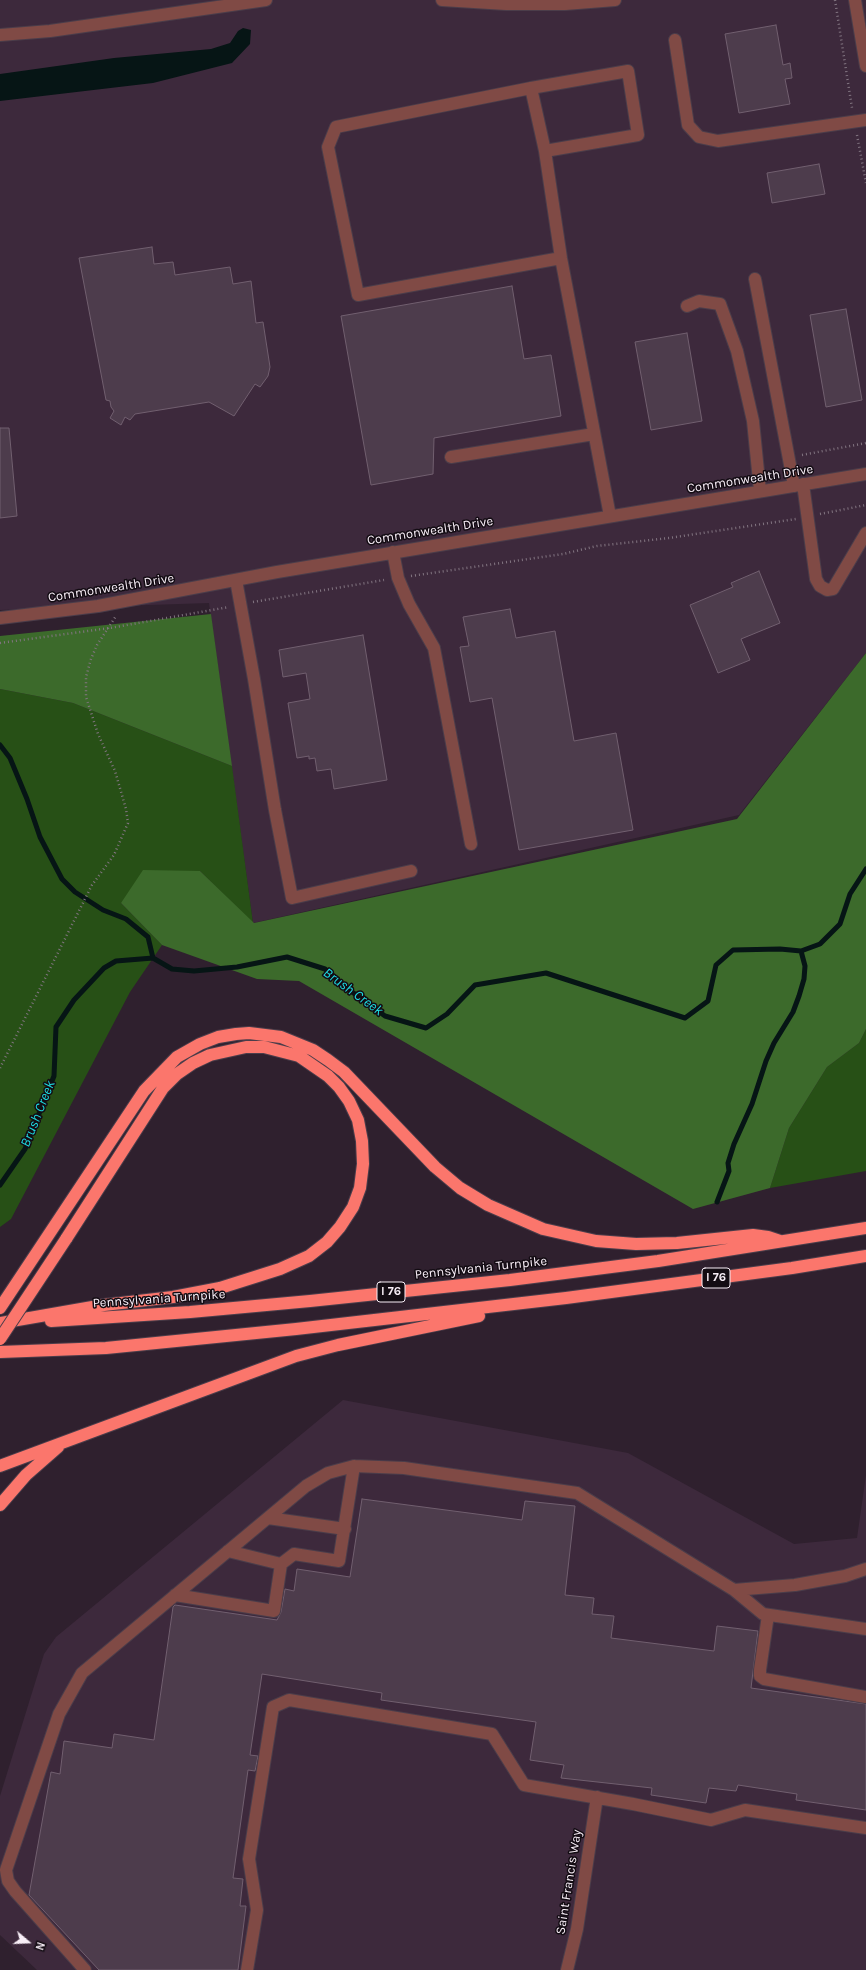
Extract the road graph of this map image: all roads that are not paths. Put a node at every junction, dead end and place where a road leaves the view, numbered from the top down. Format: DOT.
graph roads {
  1 [pos="266,0"];
  2 [pos="442,0"];
  3 [pos="615,0"];
  4 [pos="855,0"];
  5 [pos="0,35"];
  6 [pos="675,40"];
  7 [pos="866,66"];
  8 [pos="531,88"];
  9 [pos="860,121"];
  10 [pos="545,151"];
  11 [pos="561,258"];
  12 [pos="755,279"];
  13 [pos="687,306"];
  14 [pos="594,434"];
  15 [pos="451,457"];
  16 [pos="866,474"];
  17 [pos="798,485"];
  18 [pos="760,491"];
  19 [pos="610,516"];
  20 [pos="866,533"];
  21 [pos="393,552"];
  22 [pos="236,580"];
  23 [pos="0,618"];
  24 [pos="471,844"];
  25 [pos="411,871"];
  26 [pos="866,1228"];
  27 [pos="780,1241"];
  28 [pos="866,1256"];
  29 [pos="566,1298"];
  30 [pos="0,1308"];
  31 [pos="0,1323"];
  32 [pos="0,1339"];
  33 [pos="0,1352"];
  34 [pos="64,1442"];
  35 [pos="0,1466"];
  36 [pos="354,1466"];
  37 [pos="0,1505"];
  38 [pos="268,1518"];
  39 [pos="345,1529"];
  40 [pos="228,1551"];
  41 [pos="281,1564"];
  42 [pos="866,1569"];
  43 [pos="734,1590"];
  44 [pos="175,1595"];
  45 [pos="768,1615"];
  46 [pos="866,1629"];
  47 [pos="866,1696"];
  48 [pos="596,1798"];
  49 [pos="866,1828"];
  50 [pos="85,1970"];
  51 [pos="249,1970"];
  52 [pos="568,1970"];
  1 -- 5 [label="street"];
  2 -- 3 [label="street"];
  4 -- 7 [label="street"];
  6 -- 9 [label="street"];
  8 -- 10 [label="street"];
  8 -- 10 [label="street"];
  8 -- 11 [label="street"];
  10 -- 11 [label="street"];
  11 -- 14 [label="street"];
  12 -- 17 [label="street"];
  13 -- 18 [label="street"];
  14 -- 15 [label="street"];
  14 -- 19 [label="street"];
  16 -- 17 [label="street, Commonwealth Drive"];
  17 -- 18 [label="street, Commonwealth Drive"];
  17 -- 20 [label="street"];
  18 -- 19 [label="street, Commonwealth Drive"];
  19 -- 21 [label="street, Commonwealth Drive"];
  21 -- 22 [label="street, Commonwealth Drive"];
  21 -- 24 [label="street"];
  22 -- 23 [label="street, Commonwealth Drive"];
  22 -- 25 [label="street"];
  26 -- 27 [label="highway, Pennsylvania Turnpike / I 76"];
  27 -- 30 [label="highway"];
  27 -- 31 [label="highway, Pennsylvania Turnpike / I 76"];
  28 -- 29 [label="highway, I 76"];
  29 -- 33 [label="highway, I 76"];
  29 -- 34 [label="highway"];
  31 -- 32 [label="highway, bridge"];
  34 -- 35 [label="highway"];
  34 -- 37 [label="highway"];
  36 -- 38 [label="street"];
  36 -- 39 [label="street"];
  36 -- 43 [label="street"];
  38 -- 39 [label="street"];
  38 -- 40 [label="street"];
  39 -- 41 [label="street"];
  40 -- 41 [label="street"];
  40 -- 44 [label="street"];
  41 -- 44 [label="street"];
  42 -- 43 [label="street"];
  43 -- 45 [label="street"];
  44 -- 50 [label="street"];
  45 -- 46 [label="street"];
  45 -- 47 [label="street"];
  48 -- 49 [label="street"];
  48 -- 51 [label="street"];
  48 -- 52 [label="street, Saint Francis Way"];
}
